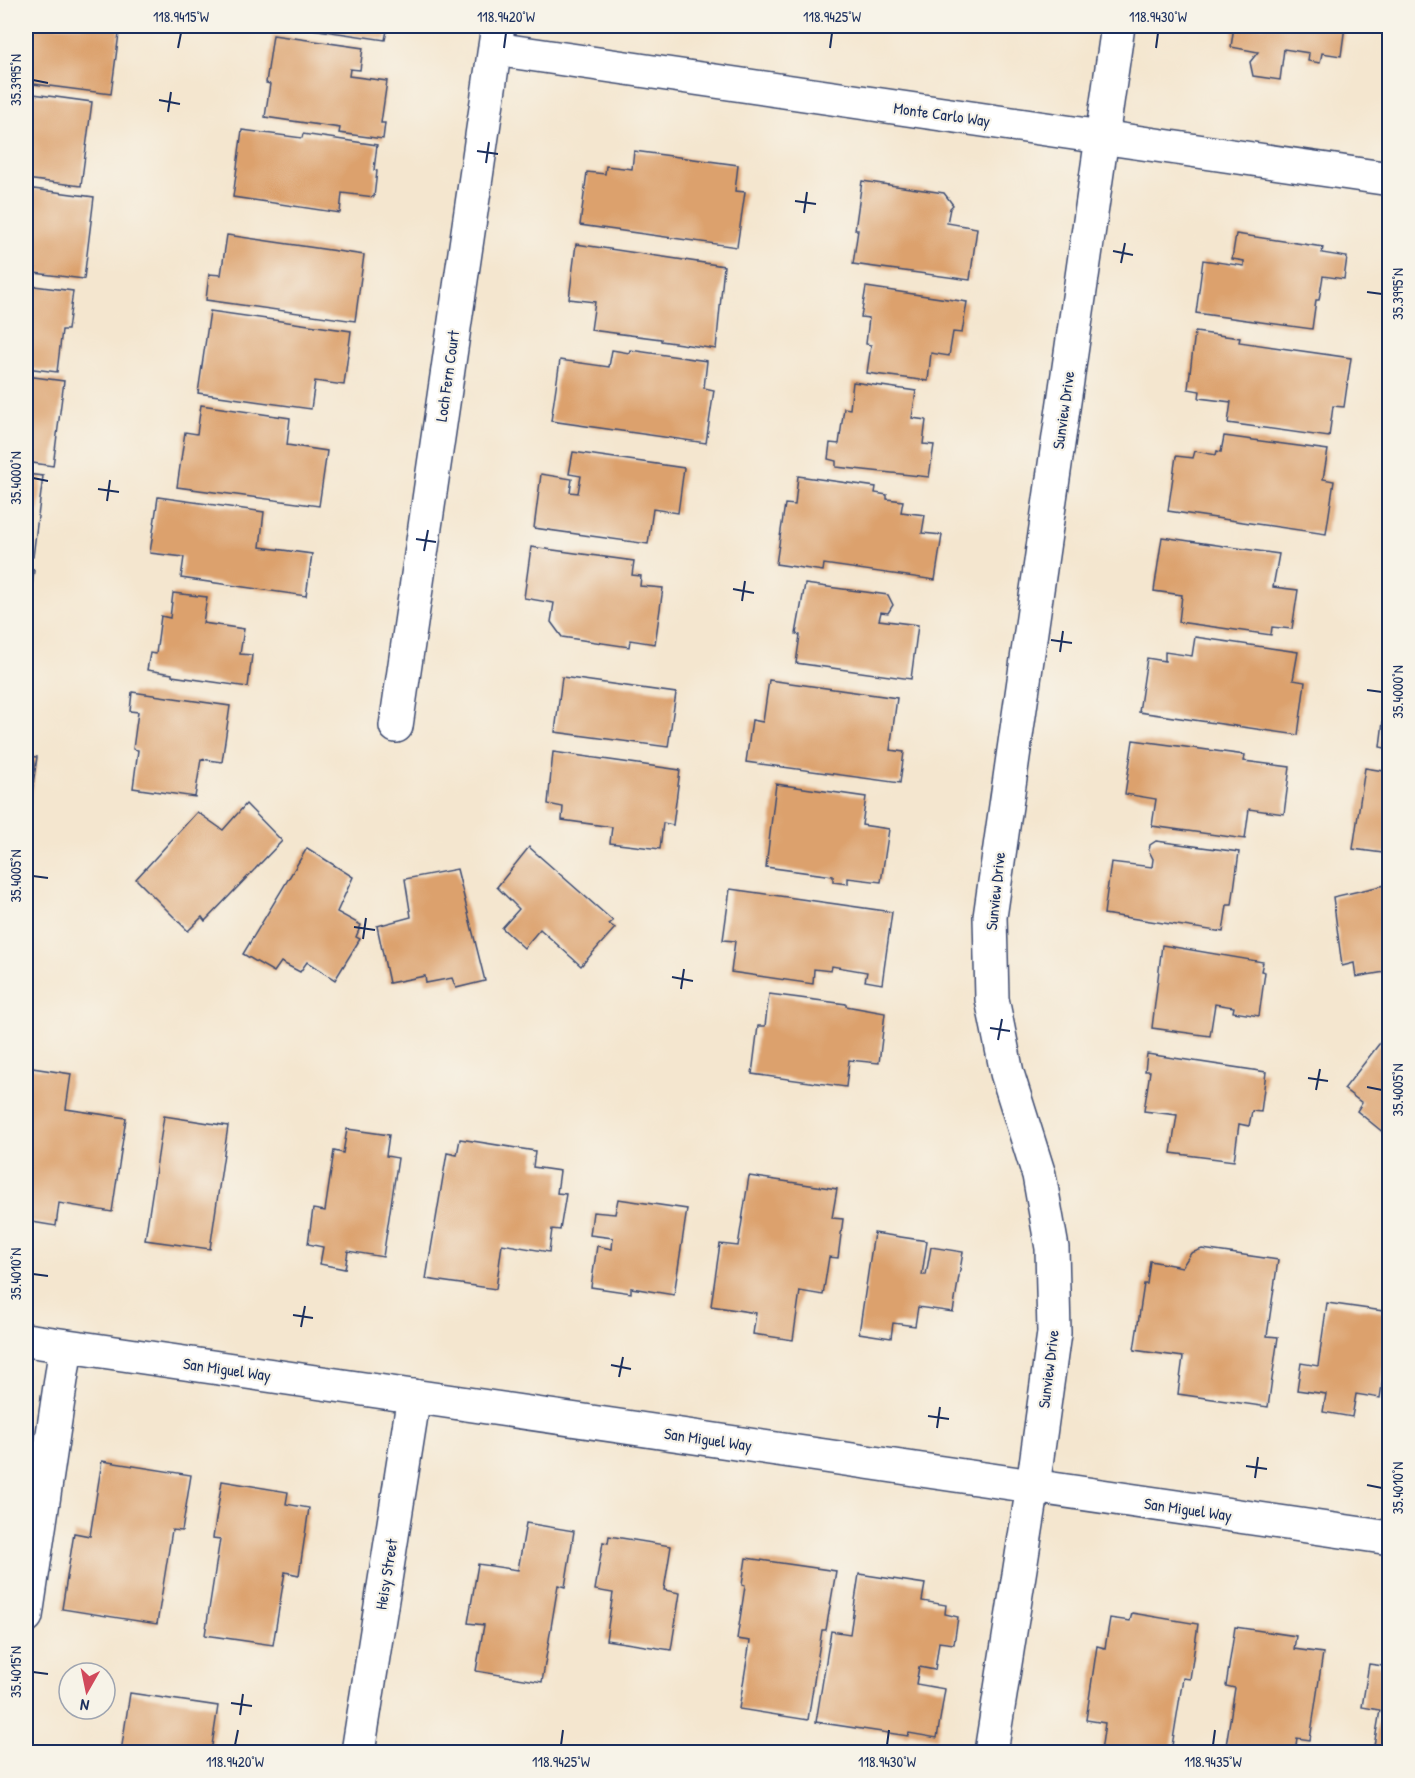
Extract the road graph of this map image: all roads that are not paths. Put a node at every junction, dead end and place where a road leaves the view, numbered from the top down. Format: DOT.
graph roads {
  1 [pos="1118,26"];
  2 [pos="496,37"];
  3 [pos="1102,138"];
  4 [pos="1389,179"];
  5 [pos="396,726"];
  6 [pos="26,1340"];
  7 [pos="66,1346"];
  8 [pos="414,1396"];
  9 [pos="1033,1486"];
  10 [pos="1389,1538"];
  11 [pos="26,1616"];
  12 [pos="358,1752"];
  13 [pos="991,1752"];
  1 -- 3 [label="street, Sunview Drive"];
  2 -- 3 [label="street, Monte Carlo Way"];
  2 -- 5 [label="street, Loch Fern Court"];
  3 -- 4 [label="street, Monte Carlo Way"];
  3 -- 9 [label="street, Sunview Drive"];
  6 -- 7 [label="street, San Miguel Way"];
  7 -- 8 [label="street, San Miguel Way"];
  7 -- 11 [label="street"];
  8 -- 9 [label="street, San Miguel Way"];
  8 -- 12 [label="street, Heisy Street"];
  9 -- 10 [label="street, San Miguel Way"];
  9 -- 13 [label="street, Sunview Drive"];
}
